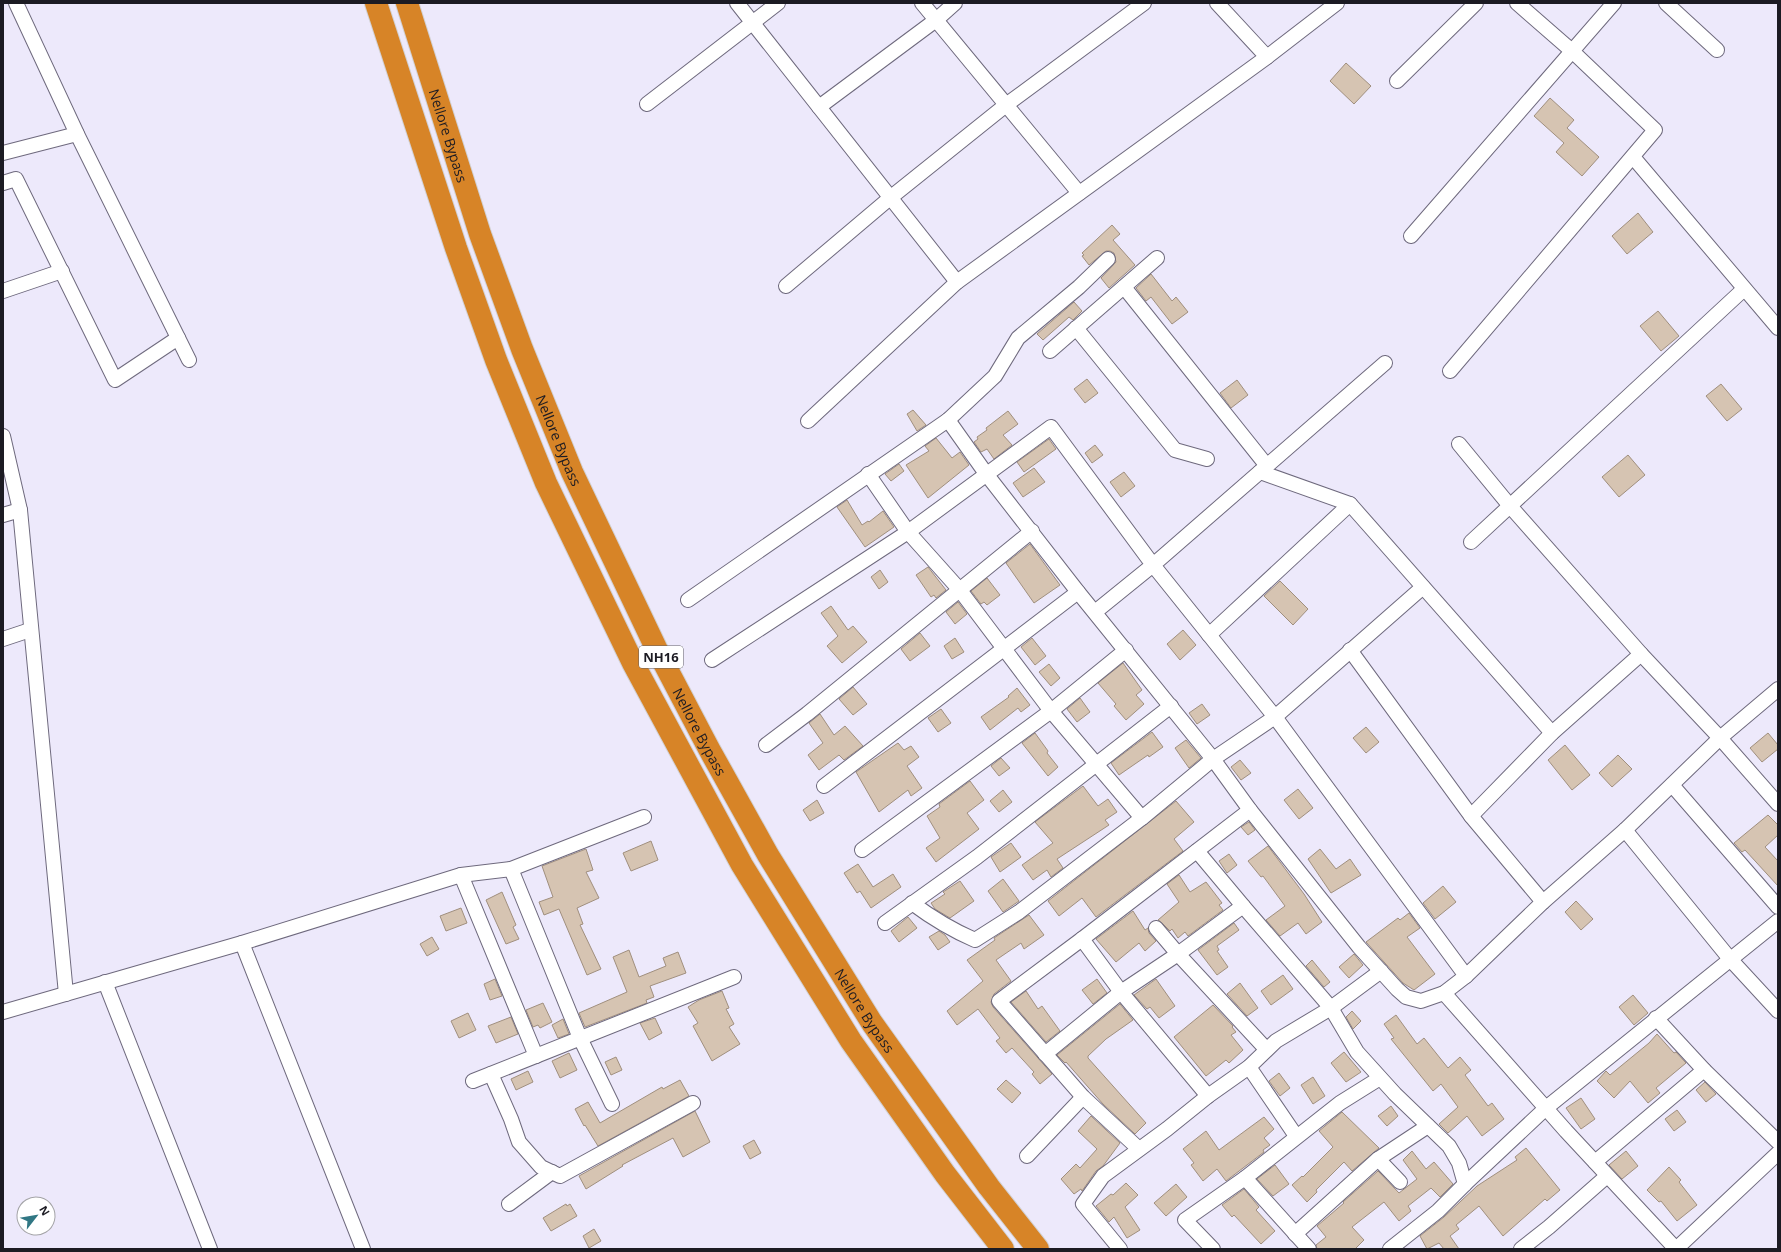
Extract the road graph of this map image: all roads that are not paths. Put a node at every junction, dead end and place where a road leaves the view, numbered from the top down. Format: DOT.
graph roads {
  1 [pos="16,3"];
  2 [pos="376,3"];
  3 [pos="407,3"];
  4 [pos="737,3"];
  5 [pos="778,3"];
  6 [pos="922,3"];
  7 [pos="955,3"];
  8 [pos="1144,3"];
  9 [pos="1217,3"];
  10 [pos="1337,3"];
  11 [pos="1476,3"];
  12 [pos="1517,3"];
  13 [pos="1614,3"];
  14 [pos="1666,3"];
  15 [pos="936,20"];
  16 [pos="753,23"];
  17 [pos="1717,50"];
  18 [pos="1572,51"];
  19 [pos="1266,57"];
  20 [pos="1397,81"];
  21 [pos="647,104"];
  22 [pos="1006,105"];
  23 [pos="819,107"];
  24 [pos="77,134"];
  25 [pos="3,153"];
  26 [pos="1633,157"];
  27 [pos="3,183"];
  28 [pos="1079,193"];
  29 [pos="890,198"];
  30 [pos="1411,236"];
  31 [pos="1157,258"];
  32 [pos="1108,259"];
  33 [pos="62,271"];
  34 [pos="957,282"];
  35 [pos="786,286"];
  36 [pos="1124,286"];
  37 [pos="1744,289"];
  38 [pos="3,291"];
  39 [pos="1076,328"];
  40 [pos="1778,328"];
  41 [pos="178,338"];
  42 [pos="1050,351"];
  43 [pos="189,360"];
  44 [pos="1385,363"];
  45 [pos="1450,371"];
  46 [pos="948,420"];
  47 [pos="808,421"];
  48 [pos="3,436"];
  49 [pos="1459,444"];
  50 [pos="1207,459"];
  51 [pos="1263,469"];
  52 [pos="868,474"];
  53 [pos="987,475"];
  54 [pos="1350,504"];
  55 [pos="1510,506"];
  56 [pos="20,510"];
  57 [pos="3,515"];
  58 [pos="1032,531"];
  59 [pos="908,532"];
  60 [pos="1471,542"];
  61 [pos="1153,565"];
  62 [pos="1423,587"];
  63 [pos="959,589"];
  64 [pos="1078,592"];
  65 [pos="688,600"];
  66 [pos="1094,612"];
  67 [pos="30,630"];
  68 [pos="1209,635"];
  69 [pos="3,639"];
  70 [pos="1005,649"];
  71 [pos="1126,650"];
  72 [pos="1350,650"];
  73 [pos="1641,654"];
  74 [pos="712,660"];
  75 [pos="1778,689"];
  76 [pos="1171,706"];
  77 [pos="1051,711"];
  78 [pos="1274,717"];
  79 [pos="1552,733"];
  80 [pos="1720,738"];
  81 [pos="766,745"];
  82 [pos="1213,760"];
  83 [pos="1098,764"];
  84 [pos="1672,785"];
  85 [pos="824,786"];
  86 [pos="1778,804"];
  87 [pos="1250,810"];
  88 [pos="1471,816"];
  89 [pos="644,817"];
  90 [pos="1142,818"];
  91 [pos="1625,830"];
  92 [pos="862,850"];
  93 [pos="1197,851"];
  94 [pos="510,869"];
  95 [pos="461,875"];
  96 [pos="1543,902"];
  97 [pos="912,903"];
  98 [pos="1243,906"];
  99 [pos="1778,907"];
  100 [pos="1778,922"];
  101 [pos="885,923"];
  102 [pos="1156,928"];
  103 [pos="1082,940"];
  104 [pos="242,943"];
  105 [pos="1178,954"];
  106 [pos="1730,959"];
  107 [pos="1381,971"];
  108 [pos="1466,976"];
  109 [pos="734,977"];
  110 [pos="105,982"];
  111 [pos="1121,992"];
  112 [pos="1444,993"];
  113 [pos="66,994"];
  114 [pos="1331,1008"];
  115 [pos="1778,1011"];
  116 [pos="3,1012"];
  117 [pos="1656,1018"];
  118 [pos="580,1038"];
  119 [pos="1266,1049"];
  120 [pos="1045,1054"];
  121 [pos="536,1056"];
  122 [pos="1249,1067"];
  123 [pos="1704,1070"];
  124 [pos="491,1074"];
  125 [pos="1380,1078"];
  126 [pos="473,1081"];
  127 [pos="1208,1096"];
  128 [pos="1083,1097"];
  129 [pos="693,1103"];
  130 [pos="612,1104"];
  131 [pos="1546,1108"];
  132 [pos="1428,1126"];
  133 [pos="1296,1136"];
  134 [pos="1778,1142"];
  135 [pos="1139,1149"];
  136 [pos="1778,1153"];
  137 [pos="1027,1156"];
  138 [pos="1378,1159"];
  139 [pos="1595,1162"];
  140 [pos="552,1172"];
  141 [pos="1608,1176"];
  142 [pos="1245,1178"];
  143 [pos="1400,1182"];
  144 [pos="1465,1184"];
  145 [pos="509,1204"];
  146 [pos="1296,1234"];
  147 [pos="210,1249"];
  148 [pos="363,1249"];
  149 [pos="1003,1249"];
  150 [pos="1038,1249"];
  151 [pos="1120,1249"];
  152 [pos="1213,1249"];
  153 [pos="1309,1249"];
  154 [pos="1390,1249"];
  155 [pos="1521,1249"];
  156 [pos="1676,1249"];
  1 -- 24 [label="street"];
  2 -- 149 [label="highway, Nellore Bypass / NH16"];
  3 -- 150 [label="highway, Nellore Bypass / NH16"];
  4 -- 16 [label="street"];
  5 -- 16 [label="street"];
  6 -- 15 [label="street"];
  7 -- 15 [label="street"];
  8 -- 22 [label="street"];
  9 -- 19 [label="street"];
  10 -- 19 [label="street"];
  11 -- 20 [label="street"];
  12 -- 18 [label="street"];
  13 -- 18 [label="street"];
  14 -- 17 [label="street"];
  15 -- 22 [label="street"];
  15 -- 23 [label="street"];
  16 -- 21 [label="street"];
  16 -- 23 [label="street"];
  18 -- 26 [label="street"];
  18 -- 30 [label="street"];
  19 -- 28 [label="street"];
  22 -- 28 [label="street"];
  22 -- 29 [label="street"];
  23 -- 29 [label="street"];
  24 -- 25 [label="street"];
  24 -- 41 [label="street"];
  26 -- 37 [label="street"];
  26 -- 45 [label="street"];
  27 -- 33 [label="street"];
  28 -- 34 [label="street"];
  29 -- 34 [label="street"];
  29 -- 35 [label="street"];
  31 -- 36 [label="street"];
  32 -- 46 [label="street"];
  33 -- 38 [label="street"];
  33 -- 41 [label="street"];
  34 -- 47 [label="street"];
  36 -- 39 [label="street"];
  36 -- 51 [label="street"];
  37 -- 40 [label="street"];
  37 -- 55 [label="street"];
  39 -- 42 [label="street"];
  39 -- 50 [label="street"];
  41 -- 43 [label="street"];
  44 -- 51 [label="street"];
  46 -- 52 [label="street"];
  46 -- 53 [label="street"];
  48 -- 56 [label="street"];
  49 -- 55 [label="street"];
  51 -- 54 [label="street"];
  51 -- 61 [label="street"];
  52 -- 59 [label="street"];
  52 -- 65 [label="street"];
  53 -- 58 [label="street"];
  53 -- 59 [label="street"];
  53 -- 61 [label="street"];
  54 -- 62 [label="street"];
  54 -- 68 [label="street"];
  55 -- 60 [label="street"];
  55 -- 73 [label="street"];
  56 -- 57 [label="street"];
  56 -- 67 [label="street"];
  58 -- 63 [label="street"];
  58 -- 64 [label="street"];
  59 -- 63 [label="street"];
  59 -- 74 [label="street"];
  61 -- 66 [label="street"];
  61 -- 68 [label="street"];
  62 -- 72 [label="street"];
  62 -- 79 [label="street"];
  63 -- 70 [label="street"];
  63 -- 81 [label="street"];
  64 -- 66 [label="street"];
  64 -- 70 [label="street"];
  66 -- 71 [label="street"];
  67 -- 69 [label="street"];
  67 -- 113 [label="street"];
  68 -- 78 [label="street"];
  70 -- 77 [label="street"];
  70 -- 85 [label="street"];
  71 -- 76 [label="street"];
  71 -- 77 [label="street"];
  72 -- 78 [label="street"];
  72 -- 88 [label="street"];
  73 -- 79 [label="street"];
  73 -- 80 [label="street"];
  75 -- 80 [label="street"];
  76 -- 82 [label="street"];
  76 -- 83 [label="street"];
  77 -- 83 [label="street"];
  77 -- 92 [label="street"];
  78 -- 82 [label="street"];
  78 -- 108 [label="street"];
  79 -- 88 [label="street"];
  80 -- 84 [label="street"];
  80 -- 86 [label="street"];
  82 -- 87 [label="street"];
  82 -- 90 [label="street"];
  83 -- 90 [label="street"];
  83 -- 97 [label="street"];
  84 -- 91 [label="street"];
  84 -- 99 [label="street"];
  87 -- 93 [label="street"];
  87 -- 107 [label="street"];
  88 -- 96 [label="street"];
  89 -- 94 [label="street"];
  90 -- 97 [label="street"];
  91 -- 96 [label="street"];
  91 -- 106 [label="street"];
  93 -- 98 [label="street"];
  93 -- 103 [label="street"];
  94 -- 95 [label="street"];
  94 -- 118 [label="street"];
  95 -- 104 [label="street"];
  95 -- 121 [label="street"];
  96 -- 108 [label="street"];
  97 -- 101 [label="street"];
  98 -- 105 [label="street"];
  98 -- 114 [label="street"];
  100 -- 106 [label="street"];
  102 -- 105 [label="street"];
  103 -- 111 [label="street"];
  103 -- 120 [label="street"];
  104 -- 110 [label="street"];
  104 -- 148 [label="street"];
  105 -- 111 [label="street"];
  105 -- 119 [label="street"];
  106 -- 115 [label="street"];
  106 -- 117 [label="street"];
  107 -- 112 [label="street"];
  107 -- 114 [label="street"];
  108 -- 112 [label="street"];
  109 -- 118 [label="street"];
  110 -- 113 [label="street"];
  110 -- 147 [label="street"];
  111 -- 120 [label="street"];
  111 -- 127 [label="street"];
  112 -- 131 [label="street"];
  113 -- 116 [label="street"];
  114 -- 119 [label="street"];
  114 -- 125 [label="street"];
  117 -- 123 [label="street"];
  117 -- 131 [label="street"];
  118 -- 121 [label="street"];
  118 -- 130 [label="street"];
  119 -- 122 [label="street"];
  120 -- 128 [label="street"];
  121 -- 124 [label="street"];
  122 -- 127 [label="street"];
  122 -- 133 [label="street"];
  123 -- 134 [label="street"];
  123 -- 139 [label="street"];
  124 -- 126 [label="street"];
  124 -- 140 [label="street"];
  125 -- 132 [label="street"];
  125 -- 133 [label="street"];
  127 -- 135 [label="street"];
  128 -- 135 [label="street"];
  128 -- 137 [label="street"];
  129 -- 140 [label="street"];
  131 -- 139 [label="street"];
  131 -- 144 [label="street"];
  132 -- 138 [label="street"];
  132 -- 144 [label="street"];
  133 -- 142 [label="street"];
  135 -- 151 [label="street"];
  136 -- 156 [label="street"];
  138 -- 143 [label="street"];
  138 -- 146 [label="street"];
  139 -- 141 [label="street"];
  140 -- 145 [label="street"];
  141 -- 155 [label="street"];
  141 -- 156 [label="street"];
  142 -- 146 [label="street"];
  142 -- 152 [label="street"];
  144 -- 154 [label="street"];
  146 -- 153 [label="street"];
}
